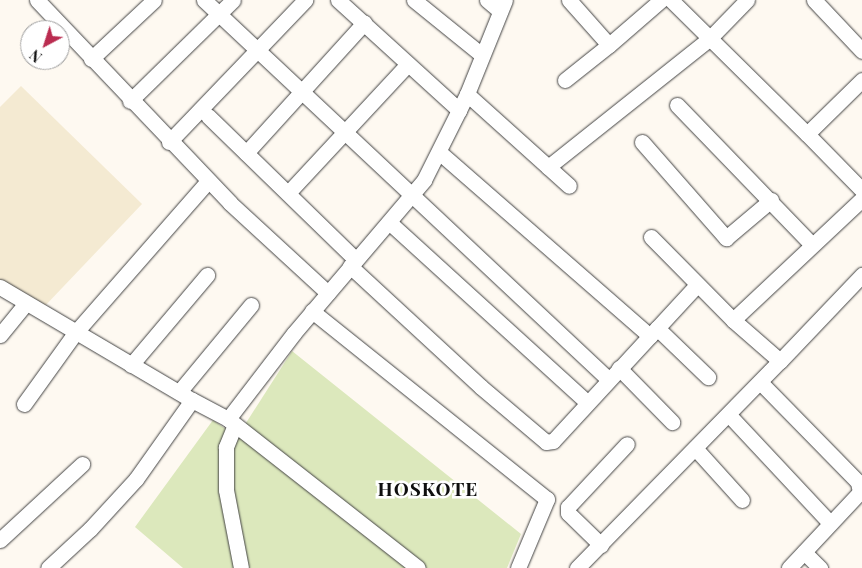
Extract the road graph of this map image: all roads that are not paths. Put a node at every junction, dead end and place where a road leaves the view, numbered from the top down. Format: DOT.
graph roads {
  1 [pos="37,0"];
  2 [pos="154,0"];
  3 [pos="204,0"];
  4 [pos="233,0"];
  5 [pos="305,0"];
  6 [pos="338,0"];
  7 [pos="414,0"];
  8 [pos="487,0"];
  9 [pos="569,0"];
  10 [pos="661,0"];
  11 [pos="671,0"];
  12 [pos="747,0"];
  13 [pos="814,0"];
  14 [pos="502,6"];
  15 [pos="220,15"];
  16 [pos="364,23"];
  17 [pos="710,38"];
  18 [pos="608,45"];
  19 [pos="257,50"];
  20 [pos="862,51"];
  21 [pos="482,55"];
  22 [pos="91,59"];
  23 [pos="408,64"];
  24 [pos="565,80"];
  25 [pos="862,80"];
  26 [pos="303,94"];
  27 [pos="467,94"];
  28 [pos="130,101"];
  29 [pos="676,105"];
  30 [pos="458,110"];
  31 [pos="208,116"];
  32 [pos="344,132"];
  33 [pos="807,134"];
  34 [pos="169,142"];
  35 [pos="642,142"];
  36 [pos="439,152"];
  37 [pos="246,153"];
  38 [pos="548,167"];
  39 [pos="208,181"];
  40 [pos="569,186"];
  41 [pos="862,190"];
  42 [pos="288,192"];
  43 [pos="412,197"];
  44 [pos="862,199"];
  45 [pos="771,200"];
  46 [pos="390,223"];
  47 [pos="651,237"];
  48 [pos="812,246"];
  49 [pos="353,264"];
  50 [pos="207,275"];
  51 [pos="862,275"];
  52 [pos="697,285"];
  53 [pos="0,287"];
  54 [pos="328,293"];
  55 [pos="26,303"];
  56 [pos="251,305"];
  57 [pos="312,311"];
  58 [pos="733,320"];
  59 [pos="75,332"];
  60 [pos="653,332"];
  61 [pos="0,335"];
  62 [pos="780,361"];
  63 [pos="131,365"];
  64 [pos="619,368"];
  65 [pos="708,377"];
  66 [pos="608,379"];
  67 [pos="760,382"];
  68 [pos="185,396"];
  69 [pos="587,402"];
  70 [pos="24,404"];
  71 [pos="728,415"];
  72 [pos="672,422"];
  73 [pos="231,423"];
  74 [pos="627,444"];
  75 [pos="695,448"];
  76 [pos="82,464"];
  77 [pos="742,500"];
  78 [pos="830,523"];
  79 [pos="0,540"];
  80 [pos="601,545"];
  81 [pos="804,552"];
  82 [pos="48,568"];
  83 [pos="241,568"];
  84 [pos="418,568"];
  85 [pos="518,568"];
  86 [pos="578,568"];
  87 [pos="789,568"];
  88 [pos="820,568"];
  1 -- 22 [label="street"];
  2 -- 22 [label="street"];
  3 -- 15 [label="street"];
  4 -- 15 [label="street"];
  5 -- 19 [label="street"];
  6 -- 16 [label="street"];
  7 -- 21 [label="street"];
  8 -- 14 [label="street"];
  9 -- 18 [label="street"];
  10 -- 18 [label="street"];
  11 -- 17 [label="street"];
  12 -- 17 [label="street"];
  13 -- 20 [label="street"];
  14 -- 21 [label="street"];
  15 -- 19 [label="street"];
  15 -- 28 [label="street"];
  16 -- 23 [label="street"];
  16 -- 26 [label="street"];
  17 -- 33 [label="street"];
  17 -- 38 [label="street"];
  18 -- 24 [label="street"];
  19 -- 26 [label="street"];
  19 -- 34 [label="street"];
  21 -- 27 [label="street"];
  22 -- 28 [label="street"];
  23 -- 30 [label="street"];
  23 -- 32 [label="street"];
  25 -- 33 [label="street"];
  26 -- 32 [label="street"];
  26 -- 37 [label="street"];
  27 -- 30 [label="street"];
  27 -- 38 [label="street"];
  28 -- 34 [label="street"];
  29 -- 45 [label="street"];
  30 -- 36 [label="street"];
  31 -- 37 [label="street"];
  32 -- 42 [label="street"];
  32 -- 43 [label="street"];
  33 -- 41 [label="street"];
  34 -- 39 [label="street"];
  35 -- 45 [label="street"];
  36 -- 43 [label="street"];
  36 -- 60 [label="street"];
  37 -- 42 [label="street"];
  38 -- 40 [label="street"];
  39 -- 54 [label="street"];
  39 -- 59 [label="street"];
  42 -- 49 [label="street"];
  43 -- 46 [label="street"];
  43 -- 66 [label="street"];
  44 -- 48 [label="street"];
  45 -- 48 [label="street"];
  46 -- 49 [label="street"];
  46 -- 69 [label="street"];
  47 -- 52 [label="street"];
  48 -- 58 [label="street"];
  49 -- 54 [label="street"];
  49 -- 69 [label="street"];
  50 -- 63 [label="street"];
  51 -- 62 [label="street"];
  52 -- 58 [label="street"];
  52 -- 60 [label="street"];
  53 -- 55 [label="street"];
  54 -- 57 [label="street"];
  55 -- 59 [label="street"];
  55 -- 61 [label="street"];
  56 -- 68 [label="street"];
  57 -- 73 [label="street"];
  57 -- 85 [label="street"];
  58 -- 62 [label="street"];
  59 -- 63 [label="street"];
  59 -- 70 [label="street"];
  60 -- 64 [label="street"];
  60 -- 65 [label="street"];
  62 -- 67 [label="street"];
  63 -- 68 [label="street"];
  64 -- 66 [label="street"];
  64 -- 72 [label="street"];
  66 -- 69 [label="street"];
  67 -- 71 [label="street"];
  67 -- 78 [label="street"];
  68 -- 73 [label="street"];
  68 -- 82 [label="street"];
  71 -- 75 [label="street"];
  71 -- 78 [label="street"];
  73 -- 83 [label="street"];
  73 -- 84 [label="street"];
  74 -- 80 [label="street"];
  75 -- 77 [label="street"];
  75 -- 80 [label="street"];
  76 -- 79 [label="street"];
  78 -- 81 [label="street"];
  80 -- 86 [label="street"];
  81 -- 87 [label="street"];
  81 -- 88 [label="street"];
}
